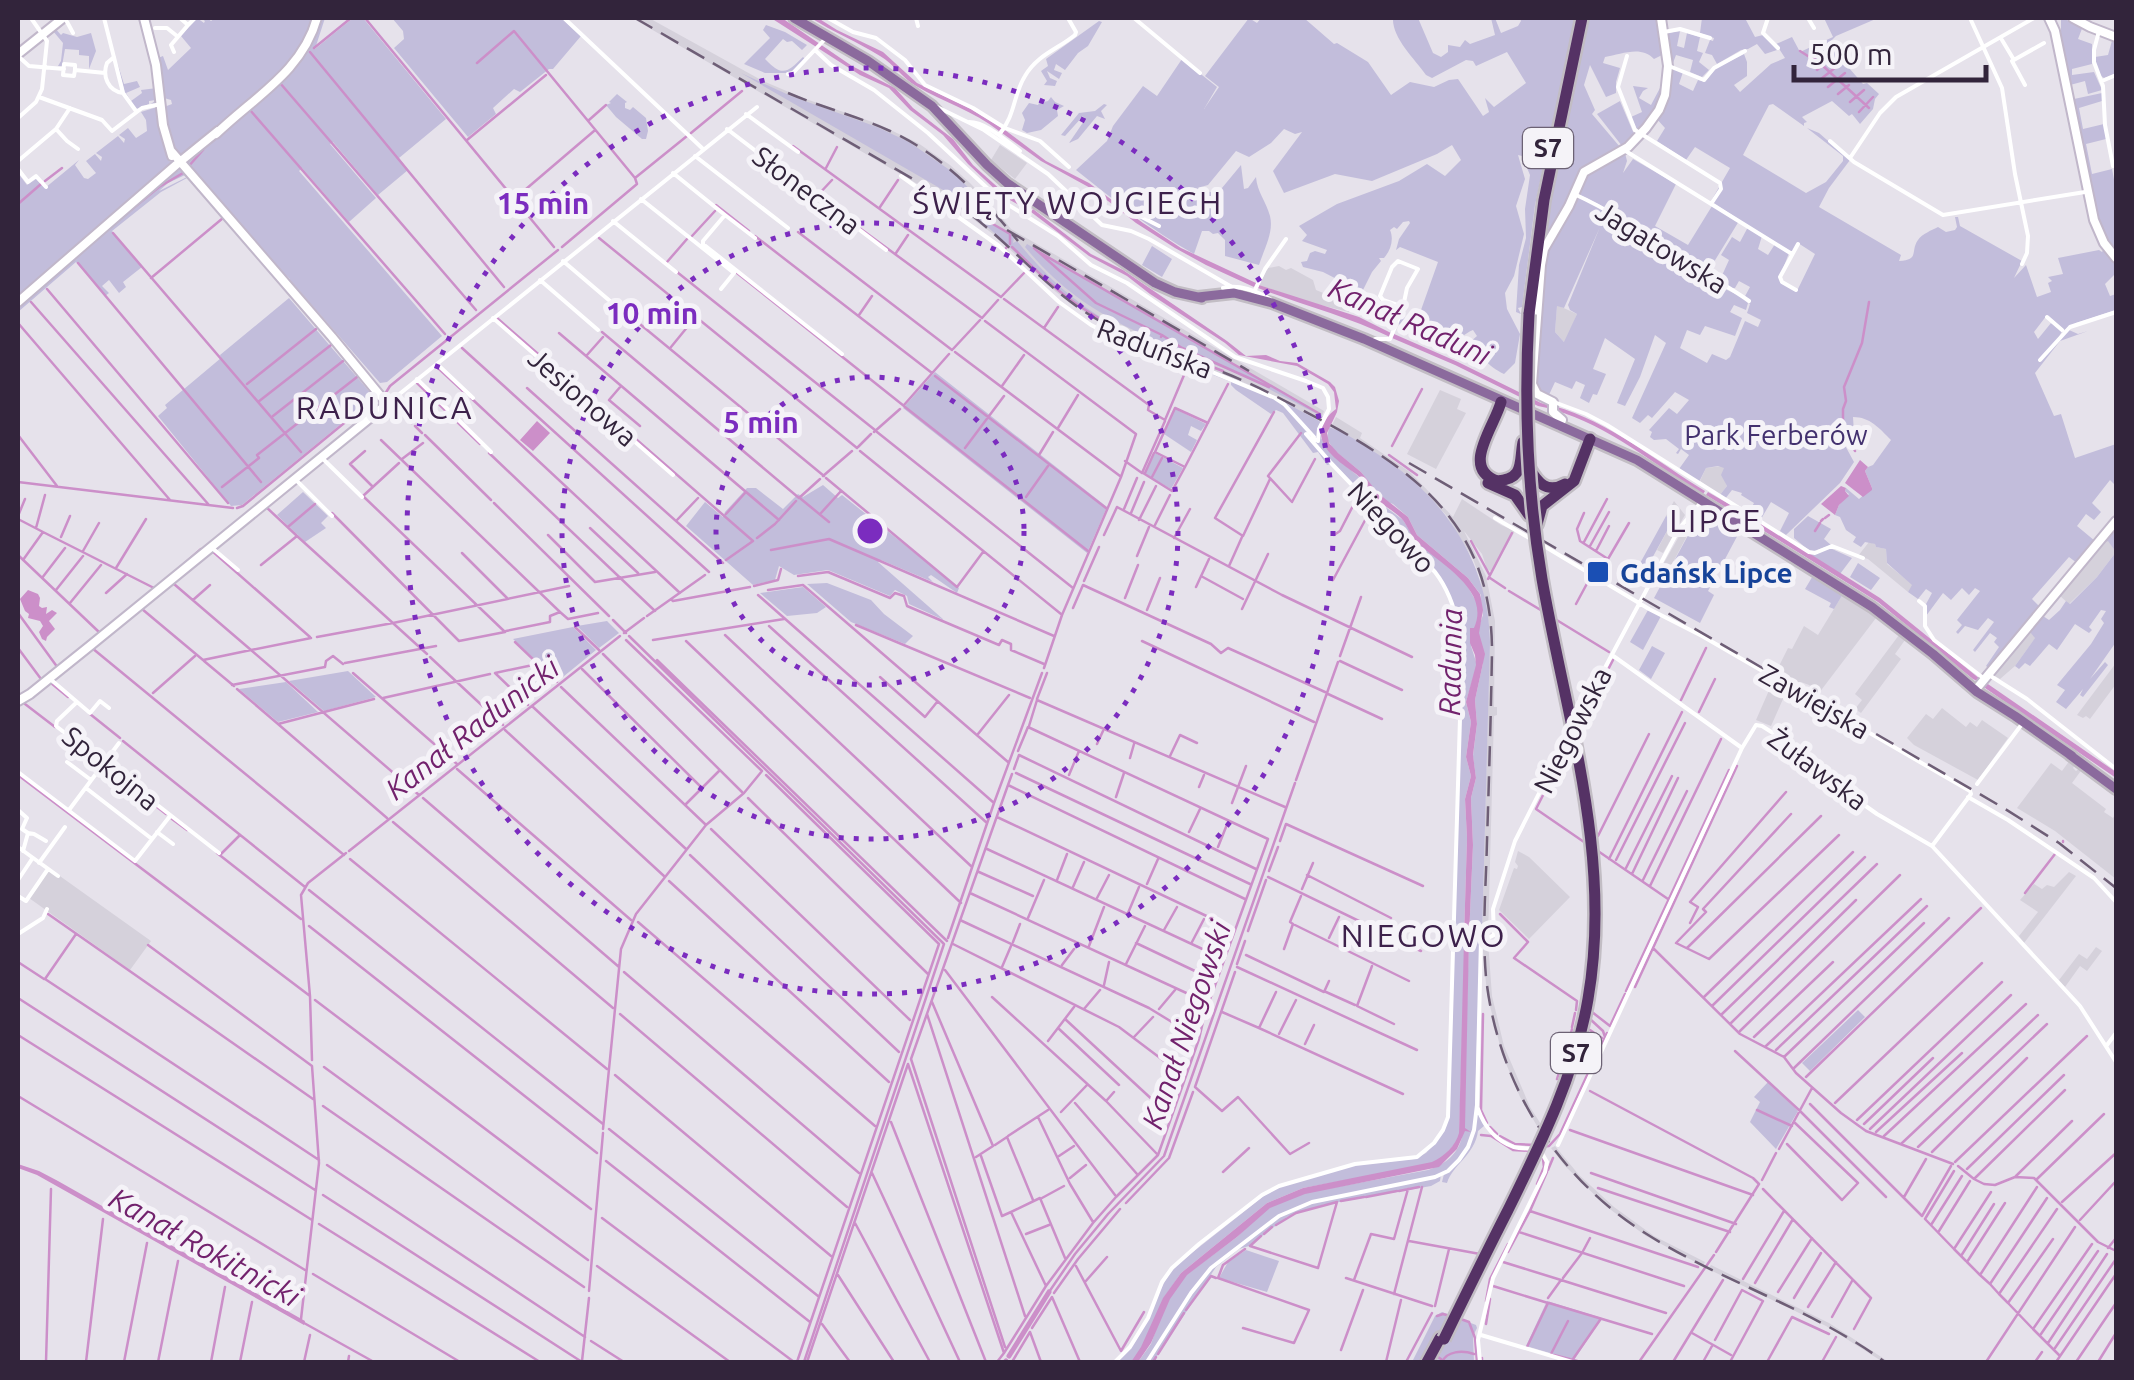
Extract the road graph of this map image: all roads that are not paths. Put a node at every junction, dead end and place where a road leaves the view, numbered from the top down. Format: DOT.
graph roads {
  1 [pos="32,18"];
  2 [pos="64,18"];
  3 [pos="104,18"];
  4 [pos="144,18"];
  5 [pos="180,18"];
  6 [pos="195,18"];
  7 [pos="317,18"];
  8 [pos="564,18"];
  9 [pos="794,18"];
  10 [pos="828,18"];
  11 [pos="916,18"];
  12 [pos="1068,18"];
  13 [pos="1134,18"];
  14 [pos="1580,18"];
  15 [pos="1661,18"];
  16 [pos="1768,18"];
  17 [pos="1808,18"];
  18 [pos="1970,18"];
  19 [pos="2034,18"];
  20 [pos="2051,18"];
  21 [pos="2072,18"];
  22 [pos="188,25"];
  23 [pos="918,26"];
  24 [pos="158,28"];
  25 [pos="1814,28"];
  26 [pos="2098,31"];
  27 [pos="73,32"];
  28 [pos="1664,32"];
  29 [pos="43,34"];
  30 [pos="2116,36"];
  31 [pos="178,37"];
  32 [pos="1710,38"];
  33 [pos="825,40"];
  34 [pos="2002,41"];
  35 [pos="2044,43"];
  36 [pos="1983,46"];
  37 [pos="1778,48"];
  38 [pos="816,50"];
  39 [pos="1745,50"];
  40 [pos="174,52"];
  41 [pos="18,55"];
  42 [pos="1627,56"];
  43 [pos="114,57"];
  44 [pos="2014,60"];
  45 [pos="1668,66"];
  46 [pos="45,68"];
  47 [pos="1200,72"];
  48 [pos="104,73"];
  49 [pos="788,74"];
  50 [pos="2116,75"];
  51 [pos="2102,81"];
  52 [pos="2023,84"];
  53 [pos="123,92"];
  54 [pos="40,97"];
  55 [pos="161,104"];
  56 [pos="757,106"];
  57 [pos="19,107"];
  58 [pos="70,108"];
  59 [pos="137,112"];
  60 [pos="937,112"];
  61 [pos="24,113"];
  62 [pos="746,114"];
  63 [pos="18,118"];
  64 [pos="954,119"];
  65 [pos="969,122"];
  66 [pos="56,129"];
  67 [pos="728,129"];
  68 [pos="1002,131"];
  69 [pos="1641,134"];
  70 [pos="958,135"];
  71 [pos="1830,141"];
  72 [pos="78,149"];
  73 [pos="703,149"];
  74 [pos="1624,150"];
  75 [pos="798,152"];
  76 [pos="695,156"];
  77 [pos="1022,156"];
  78 [pos="1850,158"];
  79 [pos="18,161"];
  80 [pos="179,165"];
  81 [pos="2113,166"];
  82 [pos="1069,167"];
  83 [pos="18,169"];
  84 [pos="673,173"];
  85 [pos="900,176"];
  86 [pos="46,188"];
  87 [pos="2088,192"];
  88 [pos="1574,194"];
  89 [pos="641,199"];
  90 [pos="1117,201"];
  91 [pos="2022,203"];
  92 [pos="1711,204"];
  93 [pos="726,215"];
  94 [pos="613,221"];
  95 [pos="1159,226"];
  96 [pos="788,228"];
  97 [pos="756,238"];
  98 [pos="1286,239"];
  99 [pos="1798,244"];
  100 [pos="886,250"];
  101 [pos="1792,254"];
  102 [pos="2116,258"];
  103 [pos="563,261"];
  104 [pos="2022,264"];
  105 [pos="676,272"];
  106 [pos="540,280"];
  107 [pos="721,289"];
  108 [pos="1257,290"];
  109 [pos="1796,290"];
  110 [pos="1229,292"];
  111 [pos="1748,301"];
  112 [pos="18,302"];
  113 [pos="617,307"];
  114 [pos="1403,307"];
  115 [pos="2116,312"];
  116 [pos="1527,314"];
  117 [pos="493,318"];
  118 [pos="2046,318"];
  119 [pos="598,330"];
  120 [pos="2064,332"];
  121 [pos="1364,339"];
  122 [pos="842,354"];
  123 [pos="2040,360"];
  124 [pos="437,364"];
  125 [pos="417,380"];
  126 [pos="473,398"];
  127 [pos="1500,403"];
  128 [pos="387,404"];
  129 [pos="1553,406"];
  130 [pos="1560,426"];
  131 [pos="1489,428"];
  132 [pos="1316,441"];
  133 [pos="1590,441"];
  134 [pos="1523,442"];
  135 [pos="492,452"];
  136 [pos="1584,455"];
  137 [pos="320,458"];
  138 [pos="1529,468"];
  139 [pos="674,475"];
  140 [pos="295,479"];
  141 [pos="1703,495"];
  142 [pos="362,497"];
  143 [pos="1529,515"];
  144 [pos="332,516"];
  145 [pos="1495,518"];
  146 [pos="2116,520"];
  147 [pos="1536,539"];
  148 [pos="210,546"];
  149 [pos="1863,558"];
  150 [pos="238,570"];
  151 [pos="1919,601"];
  152 [pos="1639,603"];
  153 [pos="1611,655"];
  154 [pos="1952,674"];
  155 [pos="49,678"];
  156 [pos="1984,680"];
  157 [pos="18,701"];
  158 [pos="77,702"];
  159 [pos="109,708"];
  160 [pos="1998,708"];
  161 [pos="2021,722"];
  162 [pos="119,743"];
  163 [pos="1742,748"];
  164 [pos="67,762"];
  165 [pos="104,764"];
  166 [pos="2116,770"];
  167 [pos="18,772"];
  168 [pos="91,780"];
  169 [pos="1977,784"];
  170 [pos="86,788"];
  171 [pos="2116,789"];
  172 [pos="1968,797"];
  173 [pos="18,810"];
  174 [pos="68,810"];
  175 [pos="170,816"];
  176 [pos="65,826"];
  177 [pos="157,832"];
  178 [pos="28,833"];
  179 [pos="152,839"];
  180 [pos="46,841"];
  181 [pos="174,844"];
  182 [pos="1932,846"];
  183 [pos="20,849"];
  184 [pos="219,853"];
  185 [pos="33,858"];
  186 [pos="39,862"];
  187 [pos="48,869"];
  188 [pos="58,876"];
  189 [pos="18,880"];
  190 [pos="18,896"];
  191 [pos="2116,902"];
  192 [pos="48,910"];
  193 [pos="18,934"];
  194 [pos="1453,938"];
  195 [pos="1480,939"];
  196 [pos="2116,1033"];
  197 [pos="2107,1046"];
  198 [pos="2116,1062"];
  199 [pos="1477,1105"];
  200 [pos="1558,1145"];
  201 [pos="1480,1335"];
  202 [pos="1442,1338"];
  203 [pos="1116,1362"];
  204 [pos="1147,1362"];
  205 [pos="1430,1362"];
  206 [pos="1480,1362"];
  207 [pos="1572,1362"];
  1 -- 29 [label="street"];
  2 -- 27 [label="street"];
  2 -- 29 [label="street"];
  3 -- 43 [label="street"];
  4 -- 55 [label="street"];
  5 -- 22 [label="street"];
  6 -- 22 [label="street"];
  7 -- 80 [label="street"];
  8 -- 73 [label="street"];
  9 -- 33 [label="main road"];
  10 -- 68 [label="street"];
  11 -- 23 [label="street"];
  12 -- 68 [label="street"];
  13 -- 47 [label="street"];
  14 -- 116 [label="highway, S7"];
  14 -- 116 [label="highway, S7"];
  15 -- 28 [label="street"];
  16 -- 37 [label="street"];
  17 -- 25 [label="street"];
  18 -- 36 [label="street"];
  19 -- 36 [label="street"];
  20 -- 87 [label="street"];
  21 -- 26 [label="street"];
  22 -- 31 [label="street"];
  24 -- 31 [label="street"];
  26 -- 30 [label="street"];
  26 -- 51 [label="street"];
  28 -- 32 [label="street"];
  28 -- 45 [label="street"];
  29 -- 41 [label="street"];
  29 -- 46 [label="street"];
  31 -- 40 [label="street"];
  33 -- 38 [label="street"];
  33 -- 60 [label="main road"];
  34 -- 44 [label="street"];
  35 -- 44 [label="street"];
  36 -- 78 [label="street"];
  36 -- 91 [label="street"];
  38 -- 49 [label="street"];
  38 -- 132 [label="street"];
  39 -- 45 [label="street"];
  41 -- 46 [label="street"];
  42 -- 69 [label="street"];
  43 -- 48 [label="street"];
  43 -- 53 [label="street"];
  44 -- 52 [label="street"];
  45 -- 69 [label="street"];
  46 -- 48 [label="street"];
  46 -- 54 [label="street"];
  48 -- 53 [label="street"];
  50 -- 51 [label="street"];
  51 -- 81 [label="street"];
  53 -- 59 [label="street"];
  54 -- 58 [label="street"];
  54 -- 61 [label="street"];
  55 -- 59 [label="street"];
  55 -- 80 [label="street"];
  56 -- 62 [label="street"];
  57 -- 61 [label="street"];
  58 -- 59 [label="street"];
  58 -- 66 [label="street"];
  60 -- 64 [label="main road"];
  60 -- 70 [label="main road"];
  61 -- 63 [label="street"];
  62 -- 67 [label="street"];
  62 -- 75 [label="street"];
  64 -- 65 [label="street"];
  64 -- 70 [label="main road"];
  65 -- 68 [label="street"];
  65 -- 77 [label="street"];
  66 -- 72 [label="street"];
  66 -- 79 [label="street"];
  67 -- 73 [label="street"];
  67 -- 100 [label="street, Słoneczna"];
  68 -- 77 [label="street"];
  68 -- 82 [label="street"];
  69 -- 74 [label="street"];
  69 -- 92 [label="street"];
  70 -- 110 [label="main road"];
  71 -- 78 [label="street"];
  73 -- 76 [label="street"];
  74 -- 88 [label="street"];
  74 -- 92 [label="street"];
  76 -- 84 [label="street"];
  76 -- 96 [label="street"];
  77 -- 110 [label="street"];
  78 -- 91 [label="street"];
  80 -- 112 [label="street"];
  80 -- 128 [label="street"];
  83 -- 86 [label="street"];
  84 -- 89 [label="street"];
  84 -- 93 [label="street"];
  85 -- 132 [label="street, Raduńska"];
  87 -- 91 [label="street"];
  87 -- 102 [label="street"];
  88 -- 111 [label="street, Jagatowska"];
  88 -- 129 [label="street"];
  89 -- 94 [label="street"];
  89 -- 107 [label="street"];
  90 -- 95 [label="street"];
  91 -- 104 [label="street"];
  92 -- 101 [label="street"];
  93 -- 97 [label="street"];
  93 -- 122 [label="street"];
  94 -- 103 [label="street"];
  94 -- 105 [label="street"];
  98 -- 108 [label="street"];
  99 -- 101 [label="street"];
  101 -- 109 [label="street"];
  103 -- 106 [label="street"];
  103 -- 113 [label="street"];
  106 -- 117 [label="street"];
  106 -- 119 [label="street"];
  108 -- 110 [label="main road"];
  108 -- 121 [label="main road"];
  114 -- 114 [label="street"];
  114 -- 121 [label="street"];
  115 -- 120 [label="street"];
  116 -- 134 [label="highway, S7, bridge"];
  116 -- 138 [label="highway, S7, bridge"];
  117 -- 124 [label="street"];
  117 -- 139 [label="street, Jesionowa"];
  118 -- 120 [label="street"];
  120 -- 123 [label="street"];
  121 -- 127 [label="main road"];
  124 -- 125 [label="street"];
  124 -- 126 [label="street"];
  125 -- 128 [label="street"];
  125 -- 135 [label="street"];
  127 -- 130 [label="main road"];
  127 -- 131 [label="highway"];
  127 -- 133 [label="main road"];
  128 -- 137 [label="street"];
  129 -- 130 [label="street"];
  129 -- 141 [label="street"];
  130 -- 133 [label="main road"];
  131 -- 134 [label="highway"];
  131 -- 143 [label="highway"];
  132 -- 194 [label="street, Niegowo"];
  133 -- 136 [label="highway"];
  133 -- 141 [label="main road"];
  134 -- 143 [label="highway, S7, bridge"];
  136 -- 138 [label="highway"];
  136 -- 147 [label="highway, bridge"];
  137 -- 140 [label="street"];
  137 -- 142 [label="street"];
  138 -- 147 [label="highway, S7, bridge"];
  140 -- 144 [label="street"];
  140 -- 148 [label="street"];
  141 -- 149 [label="street"];
  141 -- 152 [label="street, Niegowska"];
  141 -- 154 [label="main road"];
  143 -- 202 [label="highway, S7, bridge"];
  145 -- 152 [label="street, Zawiejska"];
  146 -- 156 [label="street"];
  147 -- 202 [label="highway, S7, bridge"];
  148 -- 150 [label="street"];
  148 -- 155 [label="street"];
  151 -- 156 [label="street"];
  152 -- 153 [label="street, Niegowska"];
  152 -- 172 [label="street, Zawiejska"];
  153 -- 163 [label="street"];
  153 -- 195 [label="street, Niegowska"];
  154 -- 156 [label="street"];
  154 -- 160 [label="main road"];
  155 -- 157 [label="street"];
  155 -- 158 [label="street, Spokojna"];
  156 -- 160 [label="street"];
  156 -- 166 [label="street"];
  158 -- 159 [label="street"];
  158 -- 165 [label="street, Spokojna"];
  160 -- 161 [label="main road"];
  161 -- 169 [label="street"];
  161 -- 171 [label="main road"];
  162 -- 165 [label="street"];
  163 -- 182 [label="street, Żuławska"];
  163 -- 200 [label="street, Żuławska"];
  164 -- 168 [label="street"];
  165 -- 168 [label="street"];
  165 -- 175 [label="street, Spokojna"];
  167 -- 174 [label="street"];
  168 -- 170 [label="street"];
  170 -- 174 [label="street"];
  170 -- 179 [label="street"];
  172 -- 182 [label="street"];
  172 -- 191 [label="street, Zawiejska"];
  173 -- 178 [label="street"];
  174 -- 179 [label="street"];
  175 -- 177 [label="street"];
  175 -- 184 [label="street, Spokojna"];
  176 -- 186 [label="street"];
  177 -- 179 [label="street"];
  177 -- 181 [label="street"];
  178 -- 180 [label="street"];
  178 -- 183 [label="street"];
  182 -- 197 [label="street, Żuławska"];
  183 -- 185 [label="street"];
  185 -- 186 [label="street"];
  185 -- 189 [label="street"];
  186 -- 187 [label="street"];
  187 -- 188 [label="street"];
  187 -- 190 [label="street"];
  192 -- 193 [label="street"];
  194 -- 195 [label="street"];
  194 -- 203 [label="street, Niegowo"];
  195 -- 199 [label="street"];
  196 -- 197 [label="street"];
  197 -- 198 [label="street, Żuławska"];
  199 -- 201 [label="street"];
  199 -- 204 [label="street"];
  201 -- 206 [label="street"];
  201 -- 207 [label="street"];
  202 -- 205 [label="highway, S7"];
}
